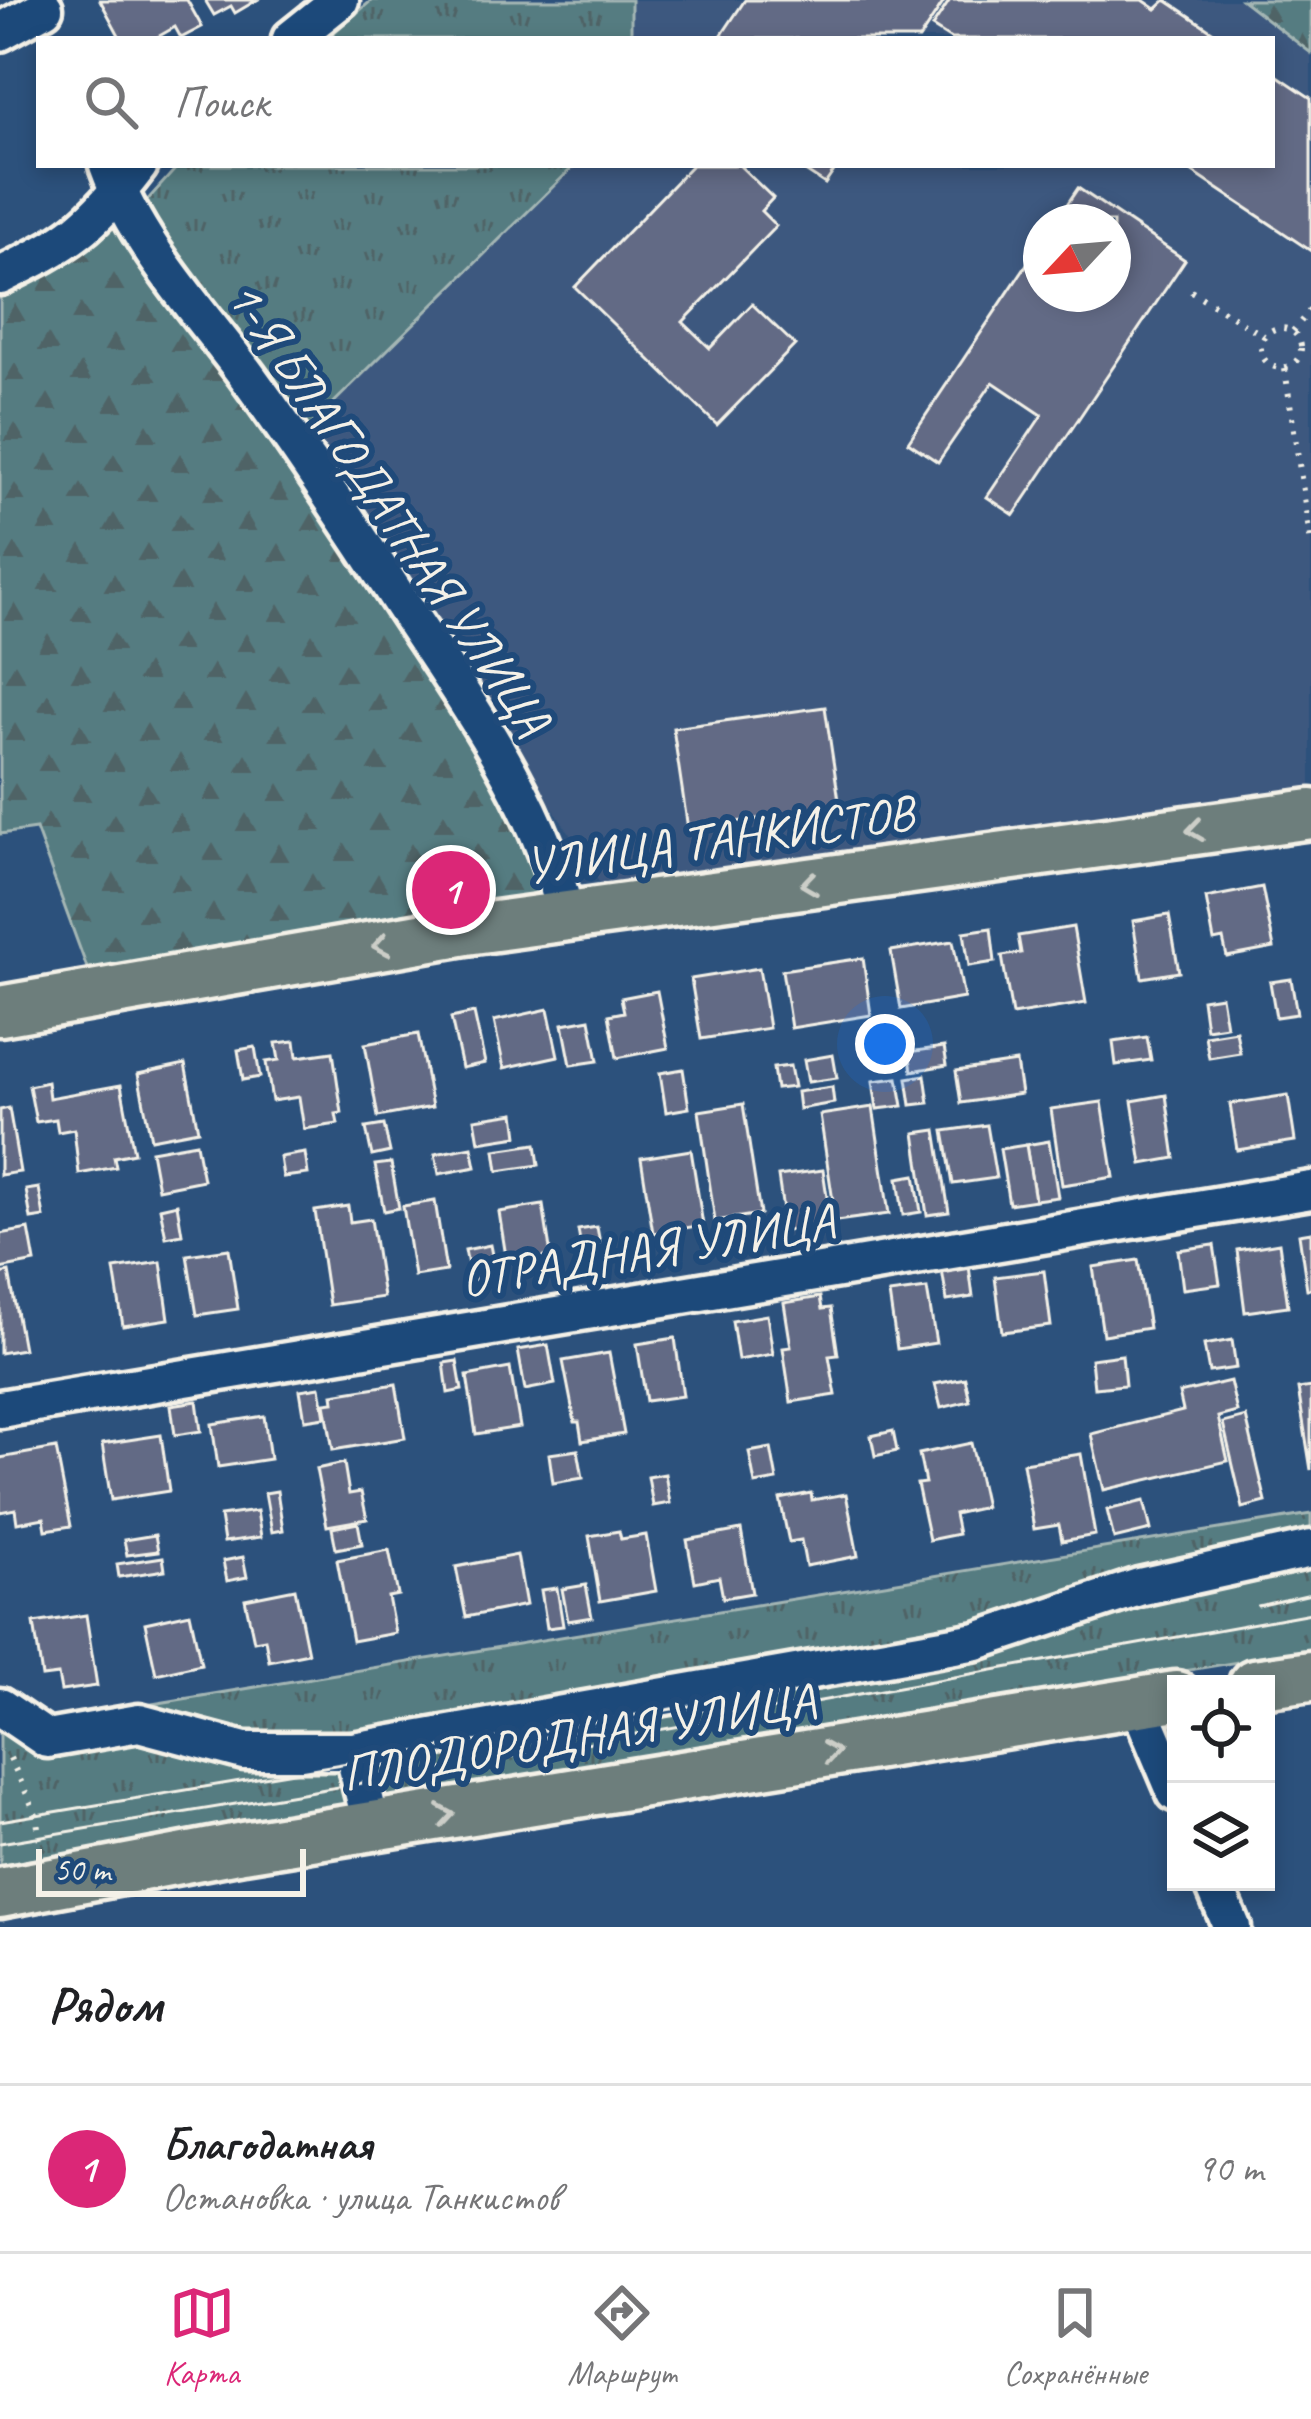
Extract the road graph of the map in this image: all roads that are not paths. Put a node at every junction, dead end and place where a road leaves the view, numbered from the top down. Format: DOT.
graph roads {
  1 [pos="340,0"];
  2 [pos="47,16"];
  3 [pos="0,32"];
  4 [pos="296,36"];
  5 [pos="122,174"];
  6 [pos="0,276"];
  7 [pos="1311,814"];
  8 [pos="566,917"];
  9 [pos="0,1011"];
  10 [pos="1311,1190"];
  11 [pos="0,1408"];
  12 [pos="1311,1549"];
  13 [pos="1311,1676"];
  14 [pos="1275,1681"];
  15 [pos="1157,1699"];
  16 [pos="0,1707"];
  17 [pos="352,1750"];
  18 [pos="1174,1783"];
  19 [pos="372,1827"];
  20 [pos="1217,1891"];
  21 [pos="0,1893"];
  22 [pos="1232,1927"];
  1 -- 4 [label="street"];
  2 -- 3 [label="street"];
  5 -- 6 [label="street"];
  5 -- 8 [label="street, 1-Я БЛАГОДАТНАЯ УЛИЦА"];
  7 -- 8 [label="main road, УЛИЦА ТАНКИСТОВ, one-way"];
  8 -- 9 [label="main road, УЛИЦА ТАНКИСТОВ, one-way"];
  10 -- 11 [label="street, ОТРАДНАЯ УЛИЦА"];
  12 -- 17 [label="street"];
  13 -- 14 [label="main road"];
  15 -- 18 [label="street"];
  19 -- 15 [label="main road, ПЛОДОРОДНАЯ УЛИЦА, one-way"];
  16 -- 17 [label="street"];
  17 -- 19 [label="street"];
  19 -- 21 [label="main road, ПЛОДОРОДНАЯ УЛИЦА"];
  20 -- 22 [label="street"];
}
